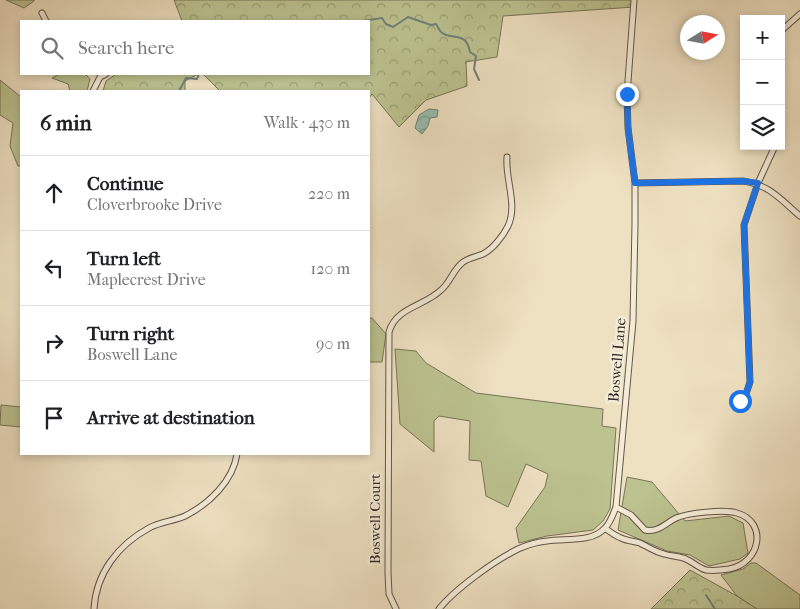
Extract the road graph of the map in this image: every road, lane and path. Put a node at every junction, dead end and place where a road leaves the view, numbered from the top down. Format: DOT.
graph roads {
  1 [pos="634,0"];
  2 [pos="42,13"];
  3 [pos="800,14"];
  4 [pos="46,20"];
  5 [pos="785,27"];
  6 [pos="98,76"];
  7 [pos="93,90"];
  8 [pos="773,150"];
  9 [pos="506,158"];
  10 [pos="635,183"];
  11 [pos="758,183"];
  12 [pos="800,216"];
  13 [pos="740,401"];
  14 [pos="237,455"];
  15 [pos="616,507"];
  16 [pos="605,528"];
  17 [pos="94,609"];
  18 [pos="396,609"];
  19 [pos="439,609"];
  1 -- 10 [label="street, Boswell Lane"];
  2 -- 4 [label="street"];
  3 -- 5 [label="street"];
  6 -- 7 [label="street"];
  8 -- 11 [label="street"];
  9 -- 18 [label="street, Boswell Court"];
  10 -- 11 [label="street"];
  10 -- 15 [label="street, Boswell Lane"];
  11 -- 12 [label="street"];
  11 -- 13 [label="street"];
  14 -- 17 [label="street"];
  15 -- 16 [label="street, Boswell Lane"];
  15 -- 16 [label="street"];
  16 -- 19 [label="street"];
}
